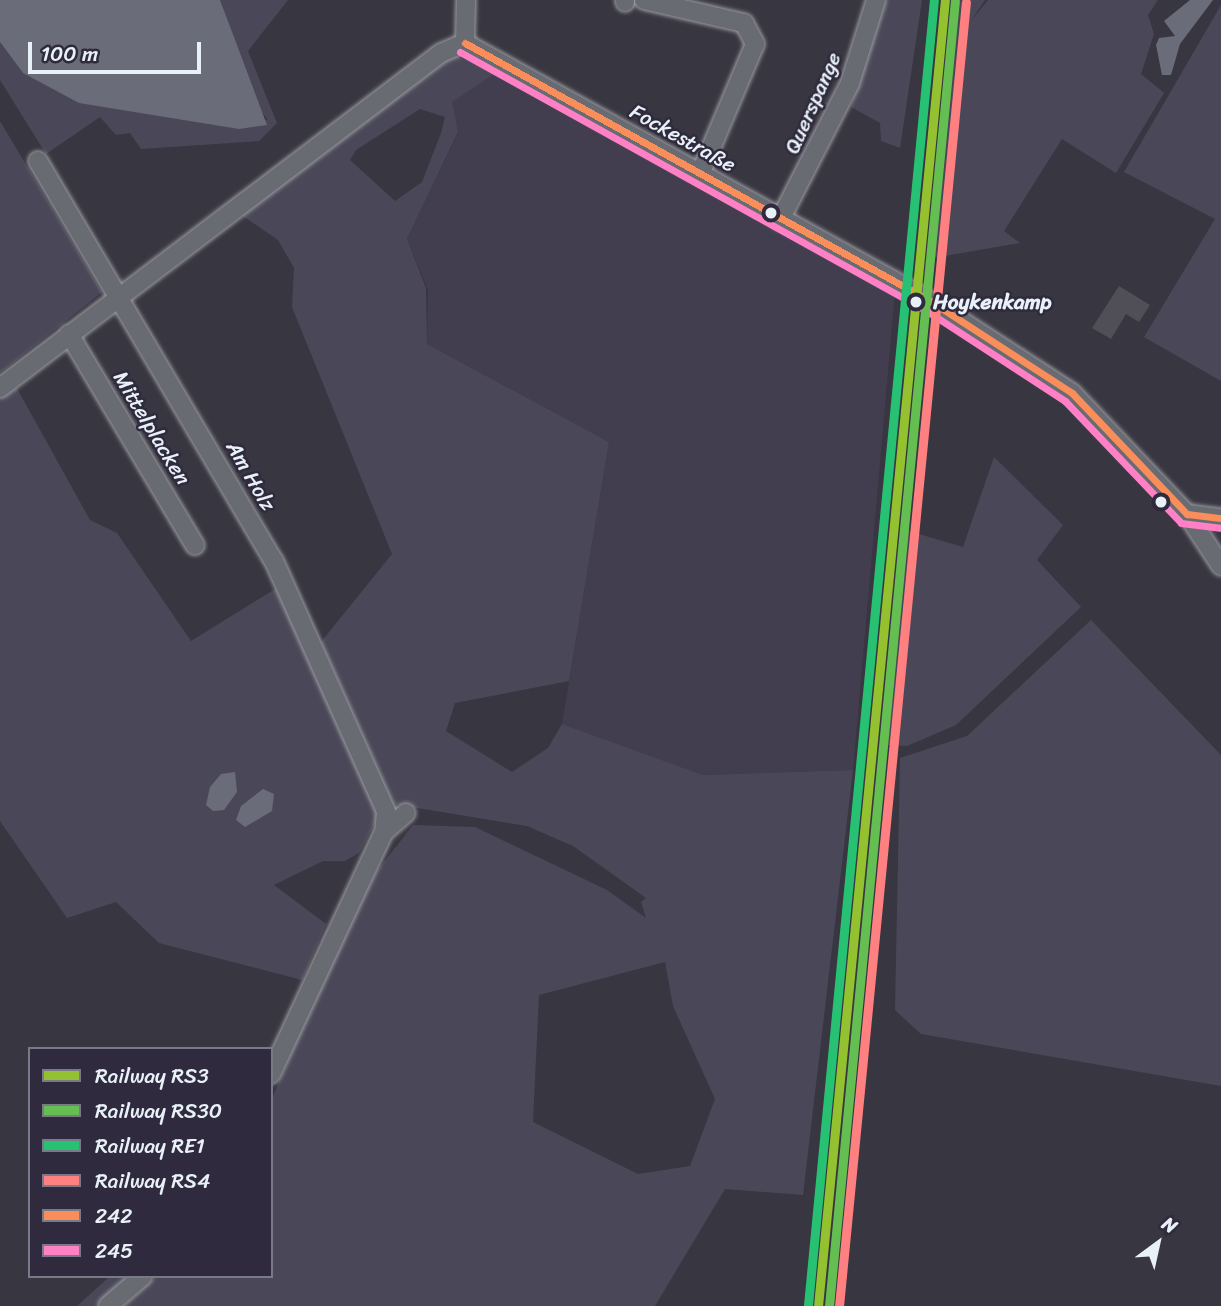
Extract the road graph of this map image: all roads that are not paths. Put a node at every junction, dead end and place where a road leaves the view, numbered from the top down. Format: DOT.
graph roads {
  1 [pos="466,0"];
  2 [pos="644,0"];
  3 [pos="876,0"];
  4 [pos="465,43"];
  5 [pos="38,160"];
  6 [pos="700,174"];
  7 [pos="780,220"];
  8 [pos="118,296"];
  9 [pos="69,334"];
  10 [pos="0,388"];
  11 [pos="1187,514"];
  12 [pos="1221,518"];
  13 [pos="195,545"];
  14 [pos="1221,566"];
  15 [pos="406,813"];
  16 [pos="384,832"];
  17 [pos="273,1070"];
  18 [pos="142,1278"];
  19 [pos="108,1306"];
  1 -- 4 [label="street"];
  2 -- 6 [label="street"];
  3 -- 7 [label="street, Querspange"];
  4 -- 6 [label="street, Fockestraße"];
  4 -- 8 [label="street"];
  5 -- 8 [label="street, Am Holz"];
  6 -- 7 [label="street, Fockestraße"];
  7 -- 11 [label="street, Fockestraße"];
  8 -- 9 [label="street"];
  8 -- 16 [label="street, Am Holz"];
  9 -- 10 [label="street"];
  9 -- 13 [label="street, Mittelplacken"];
  11 -- 12 [label="street"];
  11 -- 14 [label="street, Fockestraße"];
  15 -- 16 [label="street"];
  16 -- 17 [label="street"];
  18 -- 19 [label="street"];
}
